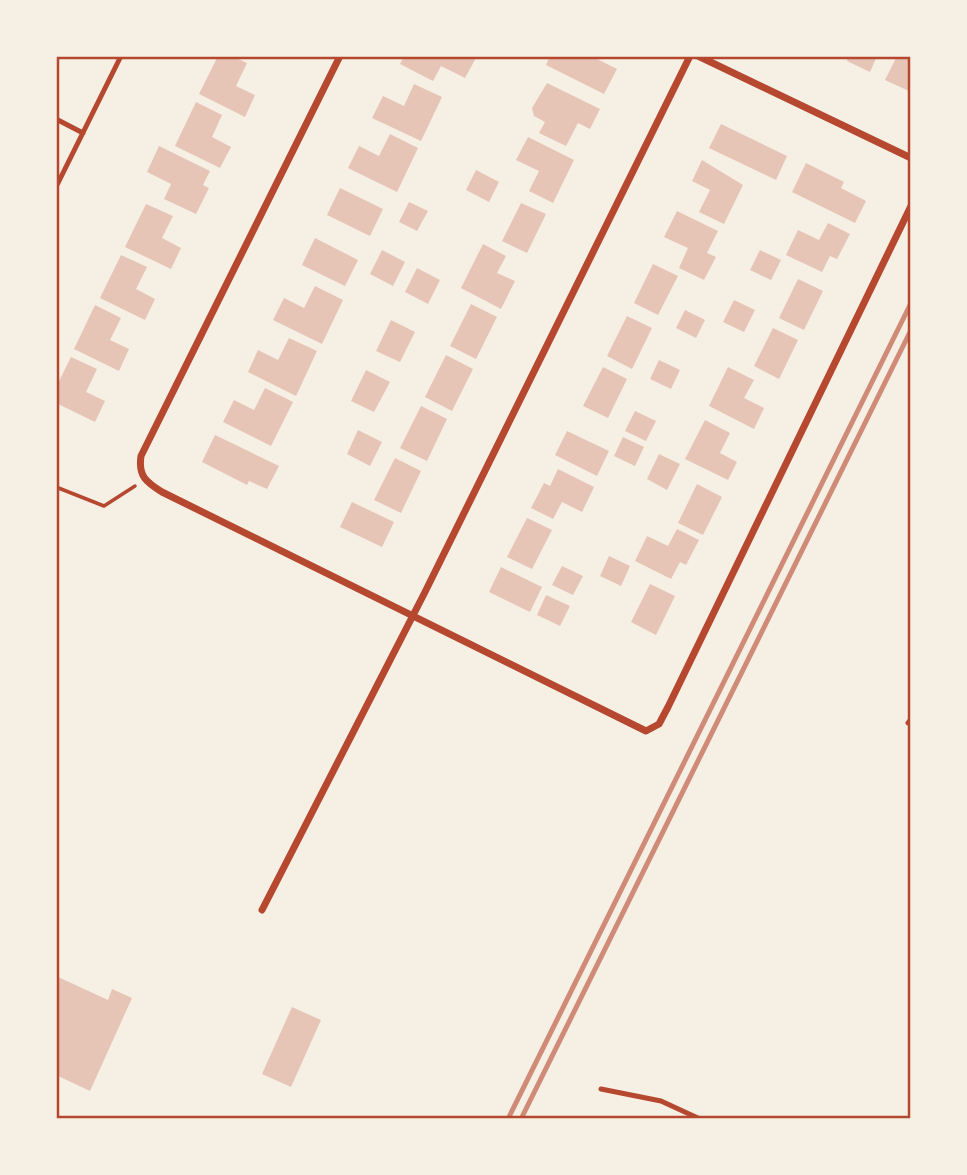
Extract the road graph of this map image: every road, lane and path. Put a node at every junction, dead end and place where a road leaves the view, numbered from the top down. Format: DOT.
graph roads {
  1 [pos="121,56"];
  2 [pos="340,56"];
  3 [pos="690,56"];
  4 [pos="698,56"];
  5 [pos="56,119"];
  6 [pos="83,133"];
  7 [pos="911,158"];
  8 [pos="56,187"];
  9 [pos="911,206"];
  10 [pos="145,481"];
  11 [pos="56,486"];
  12 [pos="411,616"];
  13 [pos="911,719"];
  14 [pos="911,724"];
  15 [pos="262,910"];
  16 [pos="601,1089"];
  17 [pos="700,1119"];
  1 -- 6 [label="lane"];
  2 -- 10 [label="street"];
  3 -- 12 [label="street"];
  4 -- 7 [label="street"];
  5 -- 6 [label="lane"];
  6 -- 8 [label="lane"];
  9 -- 12 [label="street"];
  10 -- 11 [label="path"];
  10 -- 12 [label="street"];
  12 -- 15 [label="street"];
  13 -- 14 [label="lane"];
  16 -- 17 [label="lane"];
}
